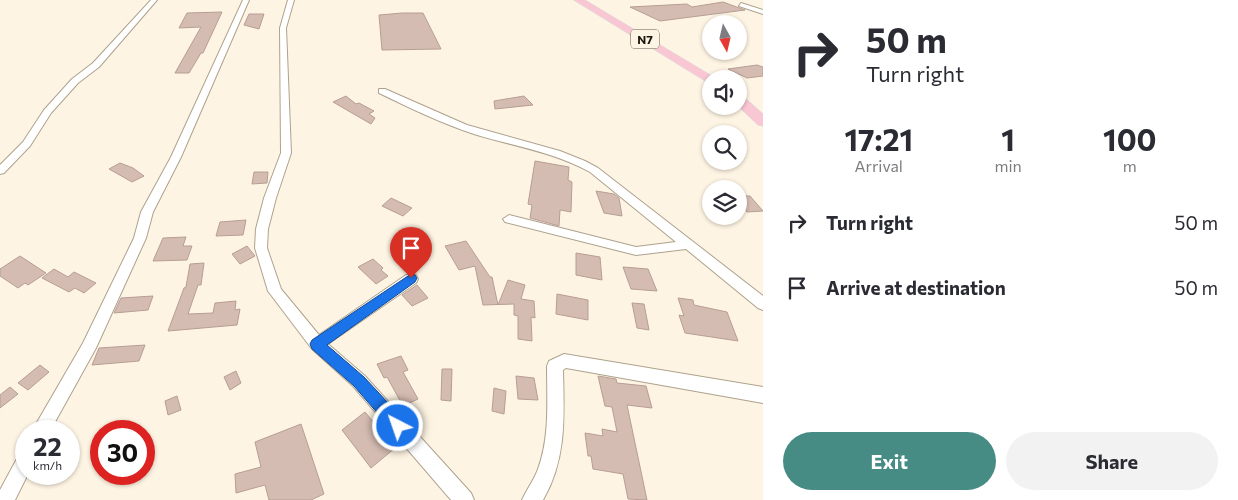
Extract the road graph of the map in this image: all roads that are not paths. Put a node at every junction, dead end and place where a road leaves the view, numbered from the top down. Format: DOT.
graph roads {
  1 [pos="154,0"];
  2 [pos="246,0"];
  3 [pos="291,0"];
  4 [pos="579,0"];
  5 [pos="741,5"];
  6 [pos="763,12"];
  7 [pos="702,74"];
  8 [pos="382,91"];
  9 [pos="747,107"];
  10 [pos="763,122"];
  11 [pos="0,171"];
  12 [pos="509,219"];
  13 [pos="688,245"];
  14 [pos="411,278"];
  15 [pos="763,304"];
  16 [pos="316,344"];
  17 [pos="763,395"];
  18 [pos="47,420"];
  19 [pos="15,480"];
  20 [pos="5,500"];
  21 [pos="464,500"];
  22 [pos="532,500"];
  1 -- 11 [label="street"];
  2 -- 18 [label="street"];
  3 -- 16 [label="street"];
  4 -- 7 [label="main road, N7"];
  5 -- 6 [label="street"];
  8 -- 13 [label="street"];
  9 -- 10 [label="main road"];
  12 -- 13 [label="street"];
  13 -- 15 [label="street"];
  14 -- 16 [label="street"];
  16 -- 21 [label="street"];
  17 -- 22 [label="street"];
  19 -- 20 [label="street"];
}
